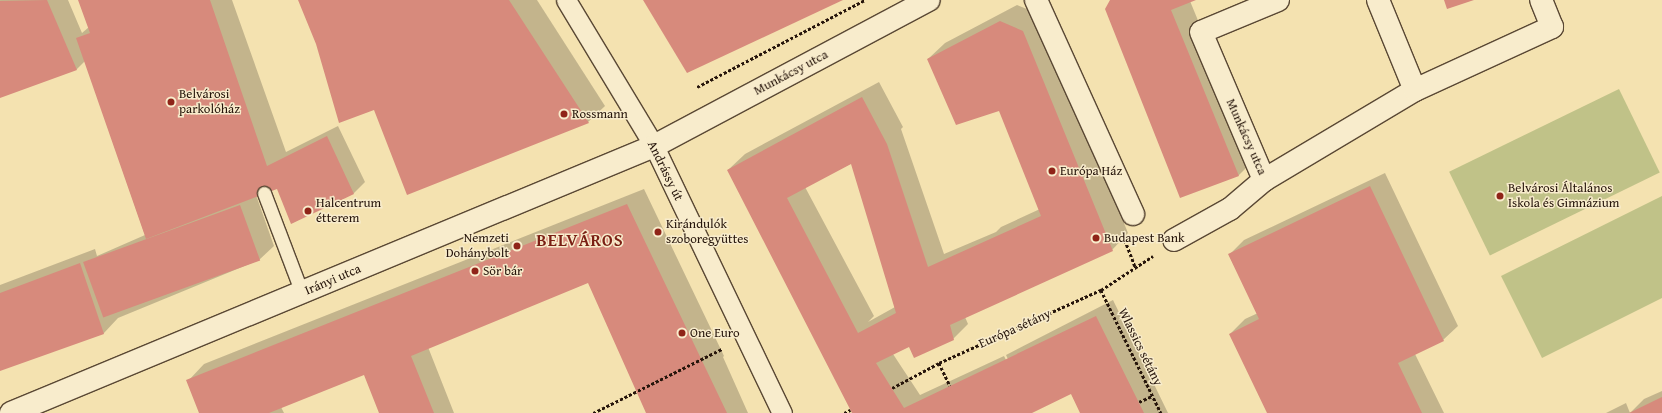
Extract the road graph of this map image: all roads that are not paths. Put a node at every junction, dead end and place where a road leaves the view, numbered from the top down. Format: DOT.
graph roads {
  1 [pos="566,0"];
  2 [pos="929,0"];
  3 [pos="1036,0"];
  4 [pos="1278,0"];
  5 [pos="1378,0"];
  6 [pos="1541,0"];
  7 [pos="905,6"];
  8 [pos="1415,90"];
  9 [pos="654,146"];
  10 [pos="1264,180"];
  11 [pos="264,193"];
  12 [pos="1133,214"];
  13 [pos="1174,240"];
  14 [pos="302,293"];
  15 [pos="11,413"];
  16 [pos="782,413"];
  1 -- 9 [label="street, Andrássy út"];
  2 -- 7 [label="street, Munkácsy utca"];
  3 -- 12 [label="street"];
  4 -- 10 [label="street, Munkácsy utca"];
  5 -- 8 [label="street"];
  6 -- 8 [label="street, Munkácsy utca"];
  7 -- 9 [label="street, Munkácsy utca"];
  8 -- 10 [label="street, Munkácsy utca"];
  9 -- 14 [label="street, Irányi utca"];
  9 -- 16 [label="street, Andrássy út"];
  10 -- 13 [label="street"];
  11 -- 14 [label="lane"];
  14 -- 15 [label="street, Irányi utca"];
}
